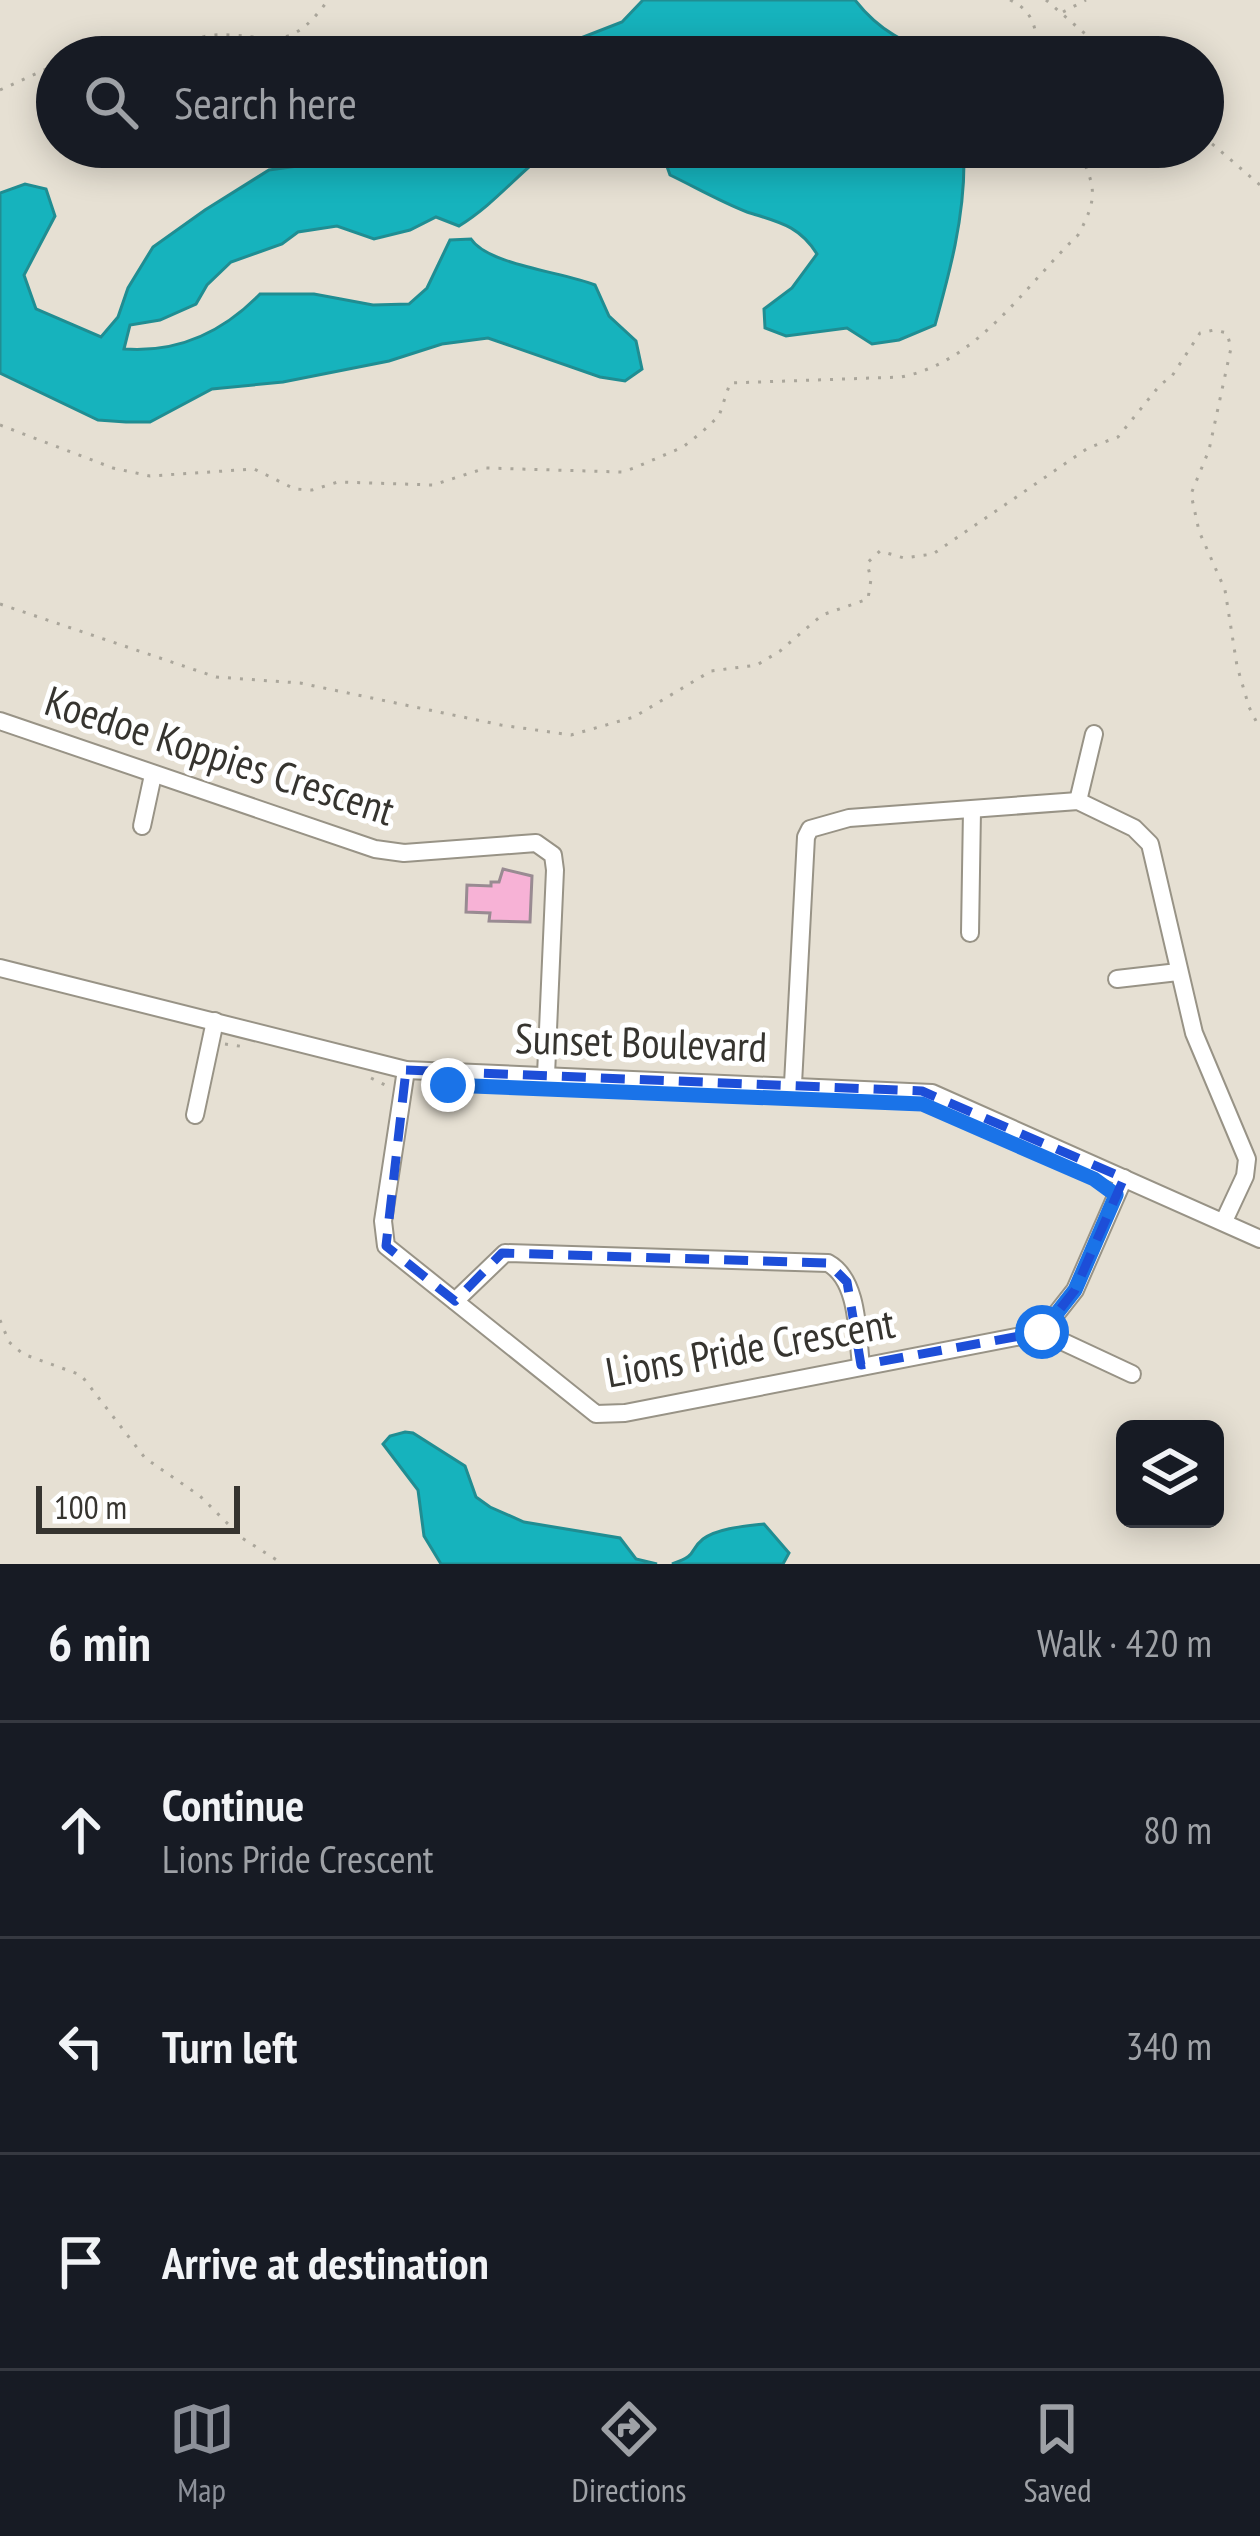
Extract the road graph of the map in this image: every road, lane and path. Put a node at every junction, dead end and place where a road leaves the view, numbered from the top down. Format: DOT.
graph roads {
  1 [pos="328,0"];
  2 [pos="1010,0"];
  3 [pos="1046,0"];
  4 [pos="1086,0"];
  5 [pos="1061,13"];
  6 [pos="292,36"];
  7 [pos="1036,36"];
  8 [pos="1088,36"];
  9 [pos="36,74"];
  10 [pos="0,90"];
  11 [pos="1224,154"];
  12 [pos="1084,168"];
  13 [pos="1260,185"];
  14 [pos="0,425"];
  15 [pos="0,604"];
  16 [pos="0,721"];
  17 [pos="1260,729"];
  18 [pos="1094,734"];
  19 [pos="153,775"];
  20 [pos="1078,801"];
  21 [pos="972,810"];
  22 [pos="142,826"];
  23 [pos="970,933"];
  24 [pos="0,968"];
  25 [pos="1178,972"];
  26 [pos="1117,979"];
  27 [pos="215,1022"];
  28 [pos="211,1043"];
  29 [pos="255,1049"];
  30 [pos="406,1070"];
  31 [pos="358,1075"];
  32 [pos="546,1075"];
  33 [pos="793,1084"];
  34 [pos="404,1093"];
  35 [pos="195,1114"];
  36 [pos="1124,1178"];
  37 [pos="1224,1221"];
  38 [pos="1260,1239"];
  39 [pos="455,1301"];
  40 [pos="0,1320"];
  41 [pos="1042,1332"];
  42 [pos="861,1365"];
  43 [pos="1132,1374"];
  44 [pos="283,1564"];
  1 -- 6 [label="path"];
  2 -- 7 [label="path"];
  3 -- 5 [label="path"];
  4 -- 5 [label="path"];
  5 -- 8 [label="path"];
  9 -- 10 [label="path"];
  11 -- 13 [label="path"];
  12 -- 14 [label="path"];
  15 -- 17 [label="path"];
  16 -- 19 [label="street, Koedoe Koppies Crescent"];
  18 -- 20 [label="street"];
  19 -- 22 [label="street"];
  19 -- 32 [label="street, Koedoe Koppies Crescent"];
  20 -- 21 [label="street"];
  20 -- 25 [label="street"];
  21 -- 23 [label="street"];
  21 -- 33 [label="street"];
  24 -- 27 [label="street, Sunset Boulevard"];
  25 -- 26 [label="street"];
  25 -- 37 [label="street"];
  27 -- 28 [label="street"];
  27 -- 30 [label="street, Sunset Boulevard"];
  28 -- 29 [label="path"];
  28 -- 35 [label="street"];
  30 -- 32 [label="street, Sunset Boulevard"];
  30 -- 34 [label="street, Lions Pride Crescent"];
  31 -- 34 [label="path"];
  32 -- 33 [label="street, Sunset Boulevard"];
  33 -- 36 [label="street, Sunset Boulevard"];
  34 -- 39 [label="street, Lions Pride Crescent"];
  36 -- 37 [label="street, Sunset Boulevard"];
  36 -- 41 [label="street"];
  37 -- 38 [label="street, Sunset Boulevard"];
  39 -- 42 [label="street, Lions Pride Crescent"];
  39 -- 42 [label="street"];
  40 -- 44 [label="path"];
  41 -- 42 [label="street, Lions Pride Crescent"];
  41 -- 43 [label="street"];
}
